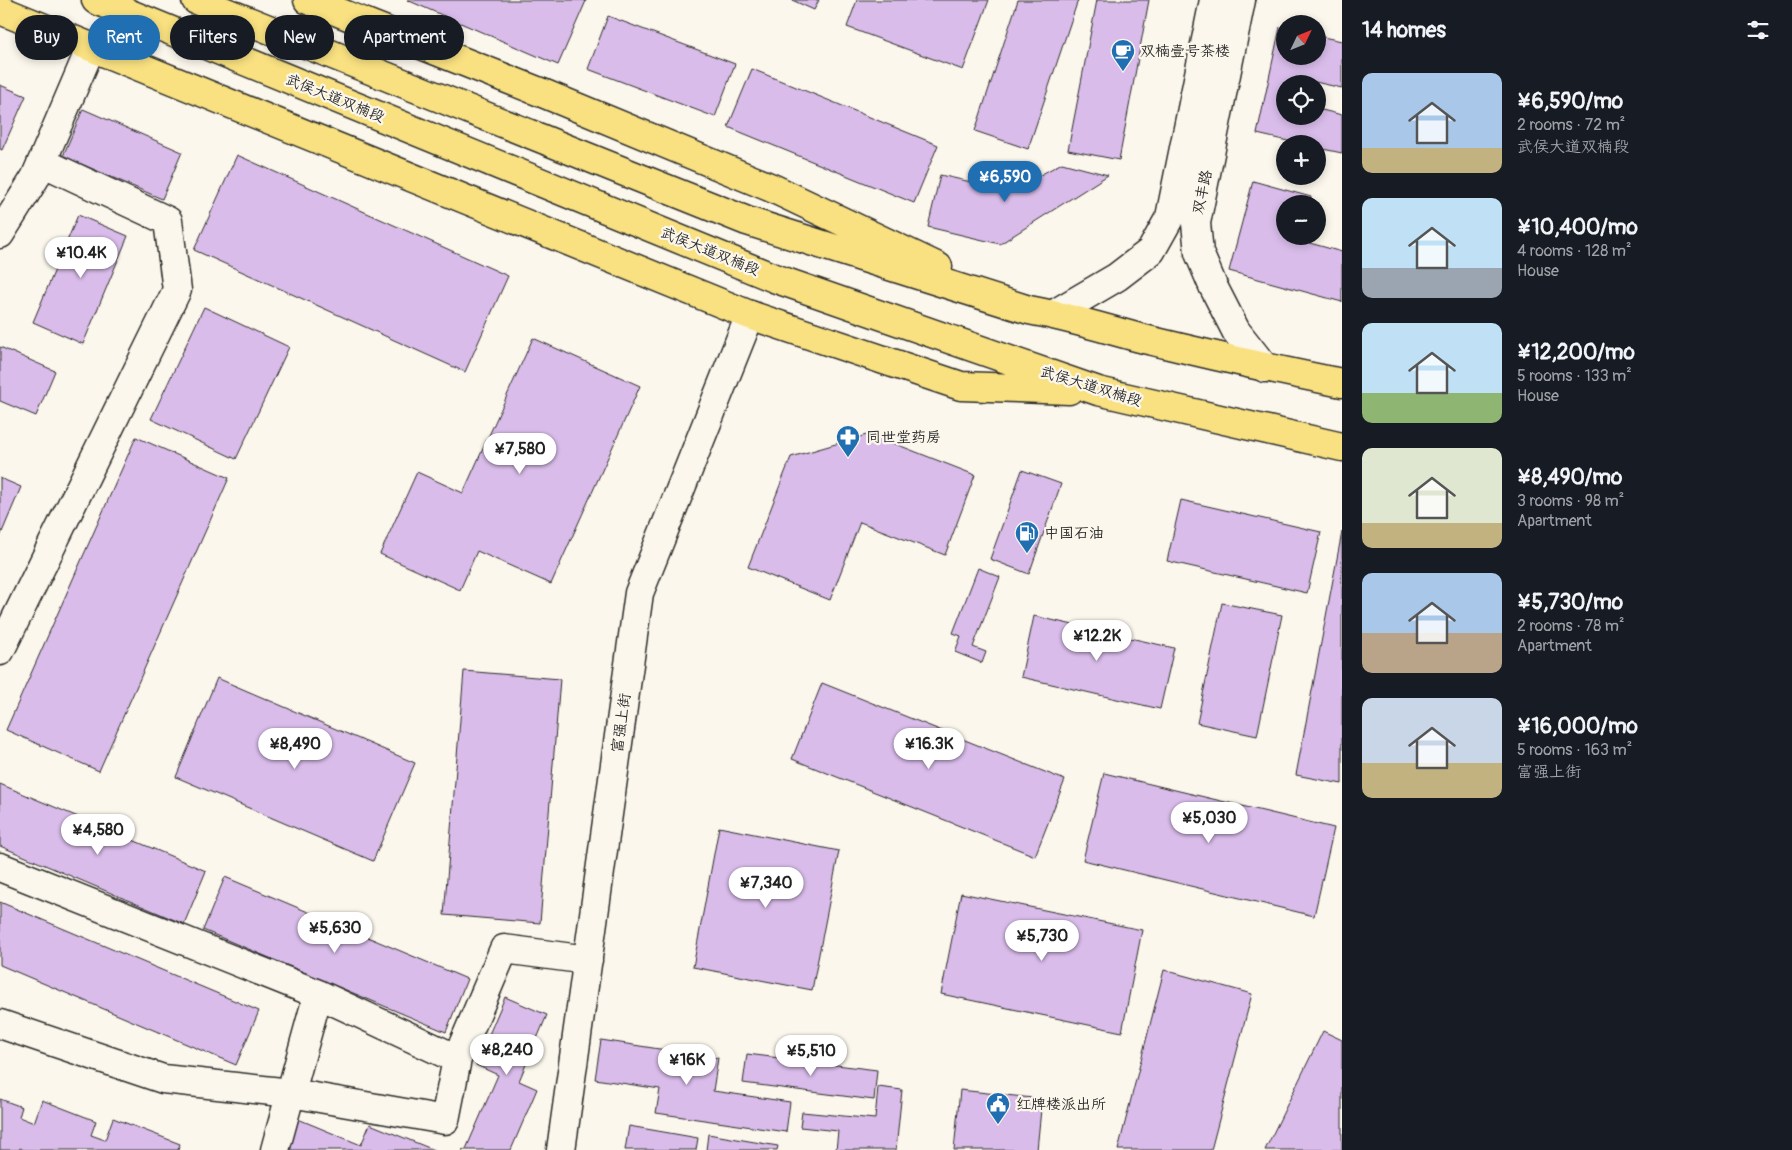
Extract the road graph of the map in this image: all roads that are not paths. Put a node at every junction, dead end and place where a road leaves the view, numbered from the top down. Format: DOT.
graph roads {
  1 [pos="96,0"];
  2 [pos="196,0"];
  3 [pos="311,0"];
  4 [pos="1214,0"];
  5 [pos="1241,0"];
  6 [pos="0,10"];
  7 [pos="88,46"];
  8 [pos="88,54"];
  9 [pos="123,60"];
  10 [pos="42,162"];
  11 [pos="0,234"];
  12 [pos="1042,312"];
  13 [pos="750,315"];
  14 [pos="1265,368"];
  15 [pos="1342,383"];
  16 [pos="1098,391"];
  17 [pos="1342,447"];
  18 [pos="0,651"];
  19 [pos="0,867"];
  20 [pos="588,960"];
  21 [pos="318,994"];
  22 [pos="0,1024"];
  23 [pos="457,1059"];
  24 [pos="291,1093"];
  25 [pos="275,1150"];
  26 [pos="561,1150"];
  1 -- 16 [label="main road, 武侯大道双楠段"];
  2 -- 12 [label="main road"];
  3 -- 12 [label="main road"];
  4 -- 12 [label="street, 双丰路"];
  5 -- 14 [label="street, 双丰路"];
  6 -- 7 [label="main road"];
  8 -- 10 [label="street"];
  9 -- 13 [label="main road"];
  10 -- 11 [label="street"];
  10 -- 18 [label="street"];
  12 -- 14 [label="main road"];
  13 -- 16 [label="main road"];
  13 -- 20 [label="street, 富强上街"];
  14 -- 15 [label="main road"];
  16 -- 17 [label="main road, 武侯大道双楠段"];
  19 -- 21 [label="street"];
  20 -- 23 [label="street"];
  20 -- 26 [label="street, 富强上街"];
  21 -- 23 [label="street"];
  21 -- 24 [label="street"];
  22 -- 24 [label="street"];
  23 -- 24 [label="street"];
  24 -- 25 [label="street"];
}
